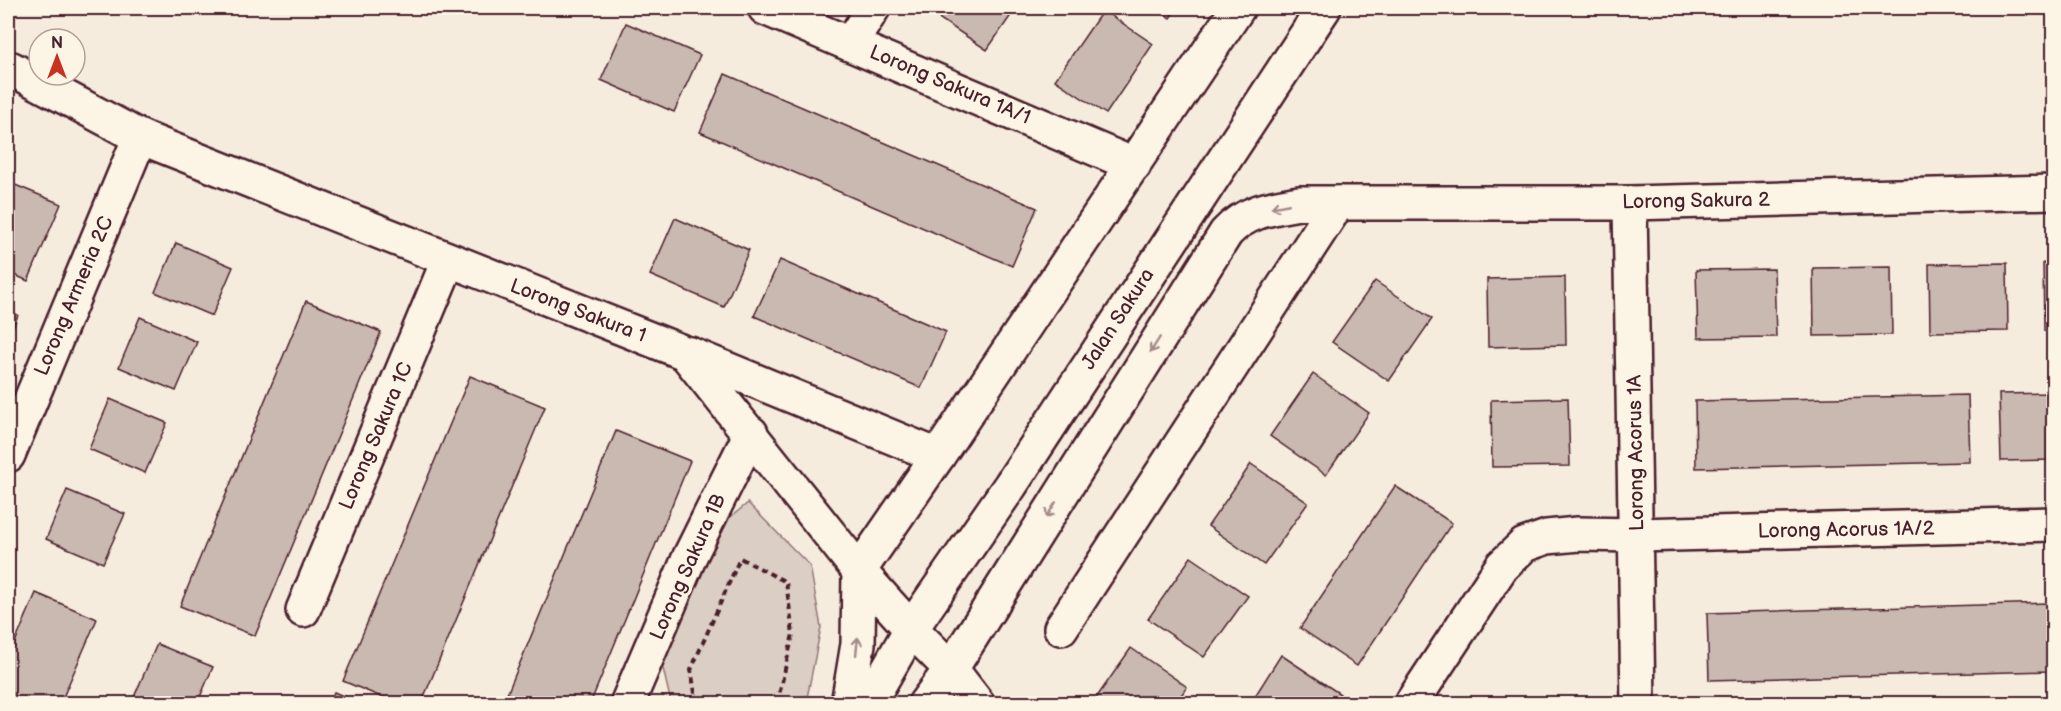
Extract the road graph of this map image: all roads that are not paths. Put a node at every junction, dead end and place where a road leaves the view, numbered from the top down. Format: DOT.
graph roads {
  1 [pos="765,8"];
  2 [pos="873,8"];
  3 [pos="1238,8"];
  4 [pos="1323,8"];
  5 [pos="851,43"];
  6 [pos="12,69"];
  7 [pos="140,137"];
  8 [pos="1134,165"];
  9 [pos="2054,192"];
  10 [pos="1338,203"];
  11 [pos="1630,203"];
  12 [pos="448,261"];
  13 [pos="685,352"];
  14 [pos="751,433"];
  15 [pos="8,455"];
  16 [pos="938,456"];
  17 [pos="2054,524"];
  18 [pos="1638,535"];
  19 [pos="859,571"];
  20 [pos="303,610"];
  21 [pos="1061,628"];
  22 [pos="911,629"];
  23 [pos="951,669"];
  24 [pos="627,704"];
  25 [pos="848,704"];
  26 [pos="868,704"];
  27 [pos="925,704"];
  28 [pos="978,704"];
  29 [pos="1411,704"];
  30 [pos="1638,704"];
  1 -- 5 [label="street, Lorong Sakura 1A/1"];
  2 -- 5 [label="street"];
  3 -- 8 [label="street"];
  4 -- 22 [label="street, Jalan Sakura"];
  5 -- 8 [label="street, Lorong Sakura 1A/1"];
  6 -- 7 [label="street, Lorong Sakura 1"];
  7 -- 12 [label="street, Lorong Sakura 1"];
  7 -- 15 [label="street, Lorong Armeria 2C"];
  8 -- 16 [label="street"];
  9 -- 11 [label="street, Lorong Sakura 2"];
  10 -- 11 [label="street, Lorong Sakura 2"];
  10 -- 21 [label="street"];
  10 -- 23 [label="street, one-way"];
  11 -- 18 [label="street, Lorong Acorus 1A"];
  12 -- 13 [label="street, Lorong Sakura 1"];
  12 -- 20 [label="street, Lorong Sakura 1C"];
  13 -- 14 [label="street, Lorong Sakura 1"];
  13 -- 16 [label="street"];
  14 -- 19 [label="street, Lorong Sakura 1"];
  14 -- 24 [label="street, Lorong Sakura 1B"];
  16 -- 19 [label="street"];
  17 -- 18 [label="street, Lorong Acorus 1A/2"];
  18 -- 29 [label="street, Lorong Acorus 1A/2"];
  18 -- 30 [label="street, Lorong Acorus 1A"];
  19 -- 22 [label="street, Lorong Sakura 1"];
  25 -- 19 [label="street, one-way"];
  22 -- 23 [label="street, Lorong Sakura 1"];
  22 -- 26 [label="street, Jalan Sakura"];
  23 -- 27 [label="street"];
  23 -- 28 [label="street, Lorong Sakura 1"];
}
